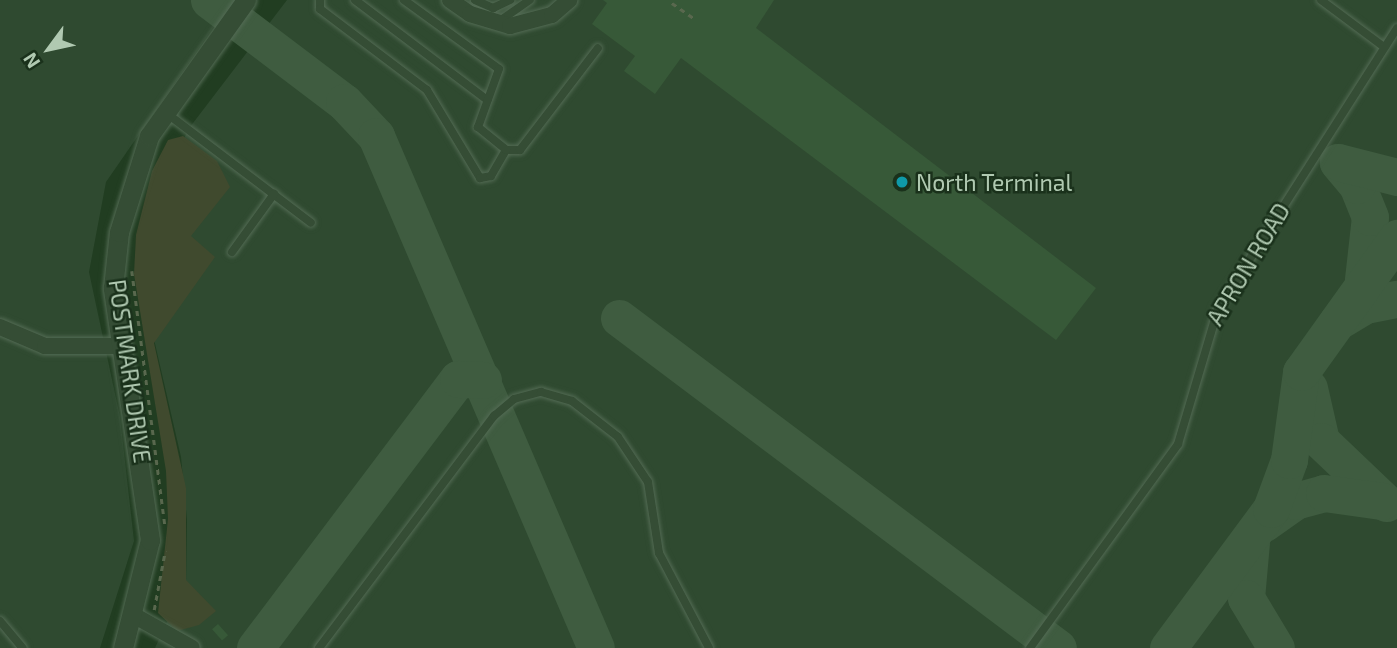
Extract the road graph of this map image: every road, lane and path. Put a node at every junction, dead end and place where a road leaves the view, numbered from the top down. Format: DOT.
graph roads {
  1 [pos="246,0"];
  2 [pos="320,0"];
  3 [pos="355,0"];
  4 [pos="404,0"];
  5 [pos="450,0"];
  6 [pos="475,0"];
  7 [pos="510,0"];
  8 [pos="530,0"];
  9 [pos="569,0"];
  10 [pos="1321,0"];
  11 [pos="672,3"];
  12 [pos="696,20"];
  13 [pos="491,24"];
  14 [pos="1397,28"];
  15 [pos="1384,47"];
  16 [pos="598,48"];
  17 [pos="487,100"];
  18 [pos="165,112"];
  19 [pos="506,150"];
  20 [pos="274,194"];
  21 [pos="311,223"];
  22 [pos="232,252"];
  23 [pos="133,260"];
  24 [pos="0,327"];
  25 [pos="123,346"];
  26 [pos="165,531"];
  27 [pos="165,543"];
  28 [pos="143,620"];
  29 [pos="0,621"];
  30 [pos="23,648"];
  31 [pos="123,648"];
  32 [pos="192,648"];
  33 [pos="319,648"];
  34 [pos="709,648"];
  35 [pos="1030,648"];
  1 -- 18 [label="street, POSTMARK DRIVE"];
  2 -- 19 [label="lane"];
  3 -- 17 [label="lane"];
  4 -- 17 [label="lane"];
  5 -- 13 [label="street"];
  6 -- 7 [label="lane"];
  8 -- 13 [label="lane"];
  9 -- 13 [label="street"];
  10 -- 15 [label="lane"];
  11 -- 12 [label="path"];
  14 -- 15 [label="lane, APRON ROAD"];
  15 -- 35 [label="lane, APRON ROAD"];
  16 -- 19 [label="lane"];
  17 -- 19 [label="lane"];
  18 -- 20 [label="lane"];
  18 -- 25 [label="street, POSTMARK DRIVE"];
  20 -- 21 [label="lane"];
  20 -- 22 [label="lane"];
  23 -- 26 [label="path"];
  24 -- 25 [label="street"];
  25 -- 28 [label="street, POSTMARK DRIVE"];
  27 -- 28 [label="path"];
  28 -- 31 [label="street, POSTMARK DRIVE"];
  28 -- 32 [label="street"];
  29 -- 30 [label="lane"];
  33 -- 34 [label="lane"];
}
